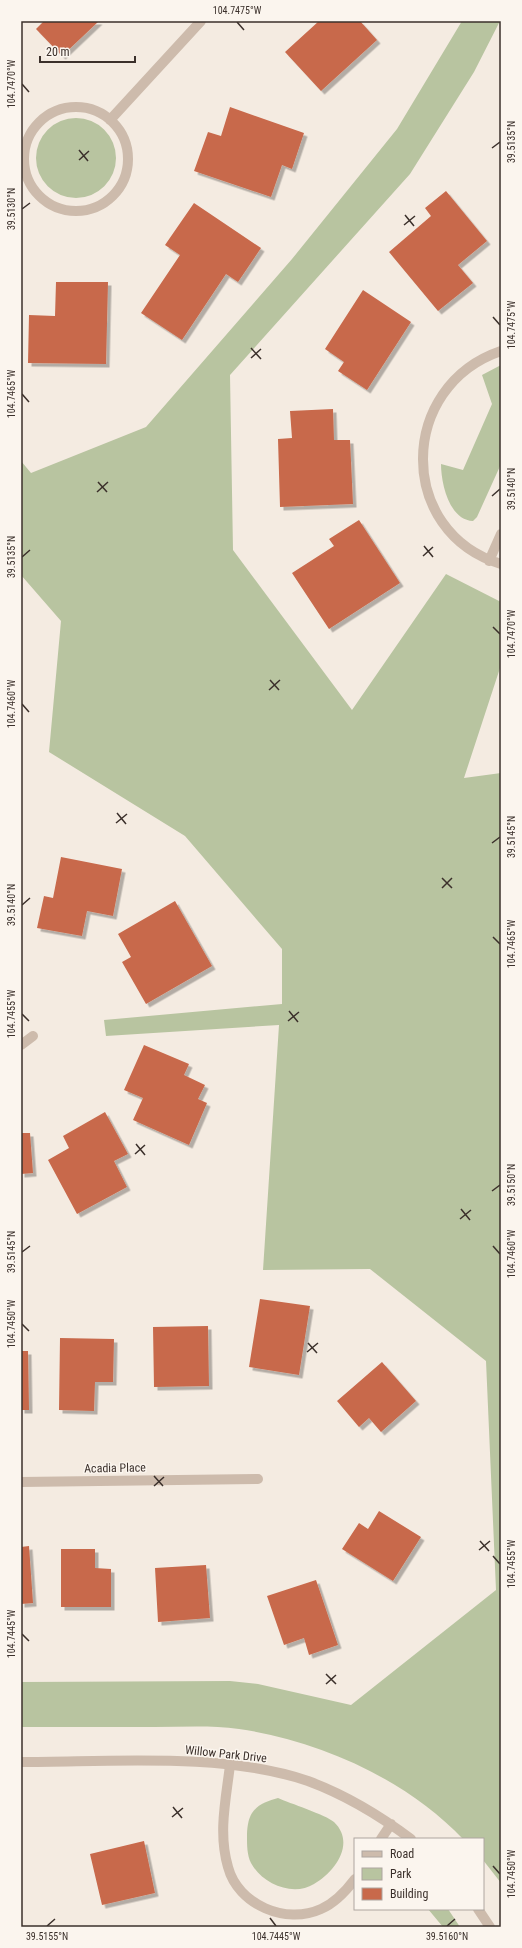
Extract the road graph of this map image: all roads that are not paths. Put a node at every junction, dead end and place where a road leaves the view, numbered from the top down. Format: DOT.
graph roads {
  1 [pos="201,21"];
  2 [pos="110,120"];
  3 [pos="501,351"];
  4 [pos="501,534"];
  5 [pos="489,560"];
  6 [pos="501,564"];
  7 [pos="33,1036"];
  8 [pos="21,1045"];
  9 [pos="258,1479"];
  10 [pos="21,1482"];
  11 [pos="21,1762"];
  12 [pos="230,1765"];
  13 [pos="391,1824"];
  14 [pos="382,1838"];
  15 [pos="411,1838"];
  16 [pos="354,1880"];
  17 [pos="479,1910"];
  18 [pos="490,1927"];
  1 -- 2 [label="street"];
  2 -- 2 [label="street"];
  3 -- 5 [label="street"];
  4 -- 5 [label="street"];
  5 -- 6 [label="street"];
  7 -- 8 [label="street"];
  9 -- 10 [label="street, Acadia Place"];
  11 -- 12 [label="street, Willow Park Drive"];
  12 -- 13 [label="street, Willow Park Drive"];
  12 -- 16 [label="street"];
  13 -- 14 [label="street"];
  13 -- 15 [label="street, Willow Park Drive"];
  17 -- 18 [label="street"];
}
